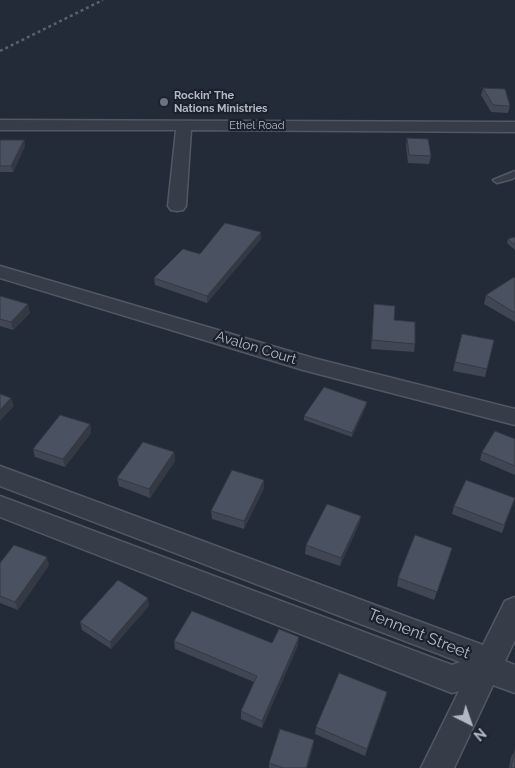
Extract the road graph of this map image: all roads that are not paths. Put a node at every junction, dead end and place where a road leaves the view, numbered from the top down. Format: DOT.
graph roads {
  1 [pos="0,125"];
  2 [pos="184,126"];
  3 [pos="515,127"];
  4 [pos="515,174"];
  5 [pos="497,180"];
  6 [pos="177,206"];
  7 [pos="0,272"];
  8 [pos="515,416"];
  9 [pos="0,476"];
  10 [pos="0,506"];
  11 [pos="515,610"];
  12 [pos="487,669"];
  13 [pos="515,680"];
  14 [pos="437,768"];
  1 -- 2 [label="street, Ethel Road"];
  2 -- 3 [label="street, Ethel Road"];
  2 -- 6 [label="street"];
  4 -- 5 [label="lane"];
  7 -- 8 [label="street, Avalon Court"];
  9 -- 12 [label="street, Tennent Street"];
  10 -- 12 [label="street, Tennent Street"];
  11 -- 12 [label="street"];
  12 -- 13 [label="street"];
  12 -- 14 [label="street"];
}
